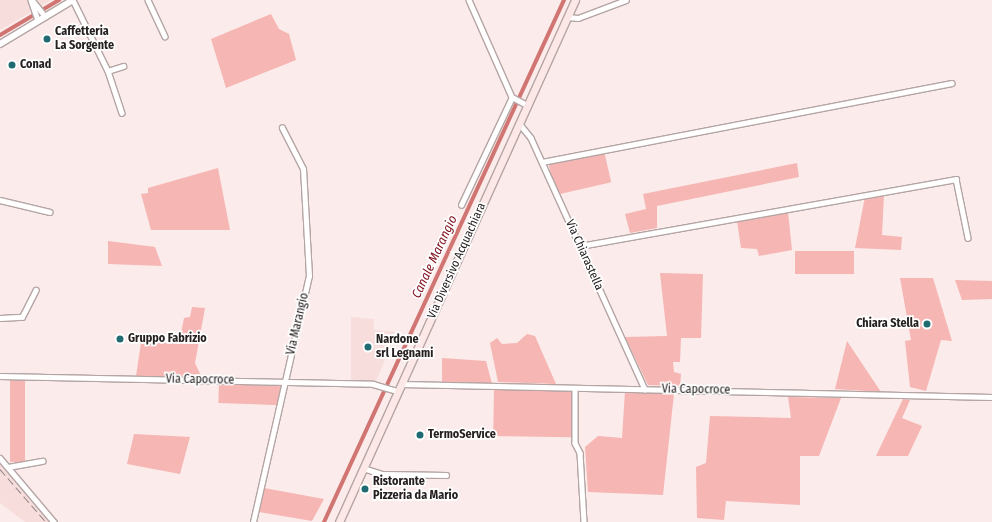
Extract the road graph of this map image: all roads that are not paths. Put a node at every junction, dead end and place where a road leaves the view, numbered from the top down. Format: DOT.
graph roads {
  1 [pos="31,0"];
  2 [pos="73,0"];
  3 [pos="148,0"];
  4 [pos="469,0"];
  5 [pos="575,0"];
  6 [pos="626,0"];
  7 [pos="36,9"];
  8 [pos="44,14"];
  9 [pos="567,17"];
  10 [pos="37,18"];
  11 [pos="165,36"];
  12 [pos="0,44"];
  13 [pos="123,66"];
  14 [pos="108,71"];
  15 [pos="951,83"];
  16 [pos="513,98"];
  17 [pos="525,104"];
  18 [pos="122,113"];
  19 [pos="519,123"];
  20 [pos="282,128"];
  21 [pos="542,162"];
  22 [pos="0,200"];
  23 [pos="461,205"];
  24 [pos="50,212"];
  25 [pos="968,238"];
  26 [pos="580,246"];
  27 [pos="36,290"];
  28 [pos="0,318"];
  29 [pos="0,376"];
  30 [pos="286,382"];
  31 [pos="397,388"];
  32 [pos="575,388"];
  33 [pos="645,389"];
  34 [pos="992,397"];
  35 [pos="0,458"];
  36 [pos="42,461"];
  37 [pos="8,467"];
  38 [pos="363,468"];
  39 [pos="446,475"];
  40 [pos="54,522"];
  41 [pos="253,522"];
  42 [pos="339,522"];
  43 [pos="584,522"];
  1 -- 7 [label="street"];
  2 -- 8 [label="street"];
  2 -- 14 [label="street"];
  3 -- 11 [label="street"];
  4 -- 16 [label="street"];
  5 -- 9 [label="main road, Via Diversivo Acquachiara"];
  6 -- 9 [label="street"];
  7 -- 8 [label="street"];
  7 -- 10 [label="street"];
  8 -- 10 [label="street"];
  9 -- 17 [label="main road, Via Diversivo Acquachiara"];
  10 -- 12 [label="street"];
  13 -- 14 [label="street"];
  14 -- 18 [label="street"];
  15 -- 21 [label="street"];
  16 -- 17 [label="street"];
  16 -- 23 [label="street"];
  17 -- 19 [label="main road, Via Diversivo Acquachiara"];
  19 -- 21 [label="street, Via Chiarastella"];
  19 -- 31 [label="main road, Via Diversivo Acquachiara"];
  20 -- 30 [label="street, Via Marangio"];
  21 -- 26 [label="street, Via Chiarastella"];
  22 -- 24 [label="street"];
  25 -- 26 [label="street"];
  26 -- 33 [label="street, Via Chiarastella"];
  27 -- 28 [label="street"];
  29 -- 30 [label="street, Via Capocroce"];
  30 -- 31 [label="street, Via Capocroce"];
  30 -- 41 [label="street, Via Marangio"];
  31 -- 32 [label="street, Via Capocroce"];
  31 -- 38 [label="main road, Via Diversivo Acquachiara"];
  32 -- 33 [label="street, Via Capocroce"];
  32 -- 43 [label="street"];
  33 -- 34 [label="street, Via Capocroce"];
  35 -- 37 [label="street"];
  36 -- 37 [label="street"];
  37 -- 40 [label="street"];
  38 -- 39 [label="street"];
  38 -- 42 [label="main road, Via Diversivo Acquachiara"];
}
